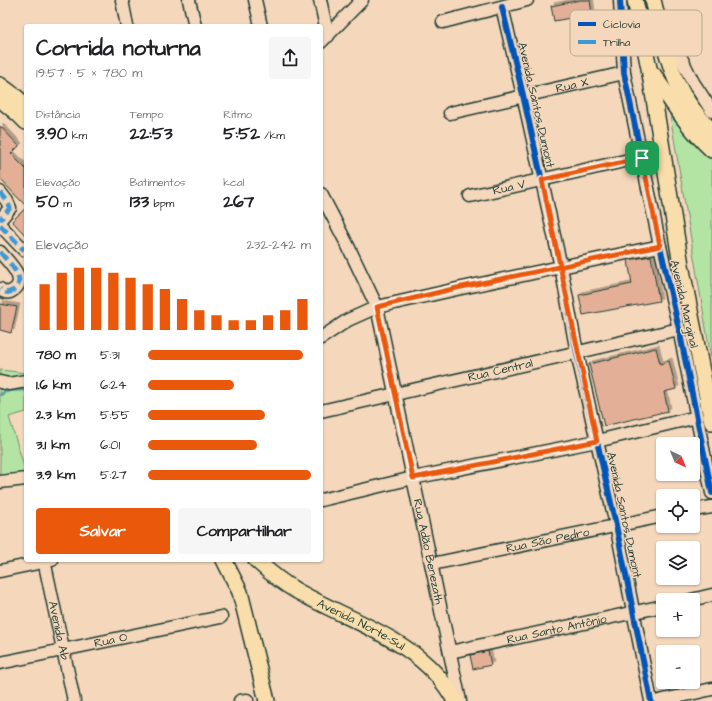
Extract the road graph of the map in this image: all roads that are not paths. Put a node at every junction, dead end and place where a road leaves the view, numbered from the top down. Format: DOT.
graph roads {
  1 [pos="122,0"];
  2 [pos="189,0"];
  3 [pos="255,0"];
  4 [pos="320,0"];
  5 [pos="362,0"];
  6 [pos="527,0"];
  7 [pos="620,0"];
  8 [pos="635,0"];
  9 [pos="502,7"];
  10 [pos="621,10"];
  11 [pos="637,10"];
  12 [pos="443,22"];
  13 [pos="127,24"];
  14 [pos="195,24"];
  15 [pos="261,24"];
  16 [pos="322,24"];
  17 [pos="324,39"];
  18 [pos="623,56"];
  19 [pos="647,56"];
  20 [pos="668,56"];
  21 [pos="680,56"];
  22 [pos="649,68"];
  23 [pos="624,73"];
  24 [pos="0,85"];
  25 [pos="523,95"];
  26 [pos="0,99"];
  27 [pos="24,104"];
  28 [pos="712,111"];
  29 [pos="450,113"];
  30 [pos="24,120"];
  31 [pos="712,131"];
  32 [pos="712,150"];
  33 [pos="642,158"];
  34 [pos="542,180"];
  35 [pos="0,192"];
  36 [pos="470,196"];
  37 [pos="323,201"];
  38 [pos="0,220"];
  39 [pos="0,225"];
  40 [pos="660,246"];
  41 [pos="24,250"];
  42 [pos="0,252"];
  43 [pos="561,268"];
  44 [pos="0,289"];
  45 [pos="377,307"];
  46 [pos="680,329"];
  47 [pos="323,337"];
  48 [pos="578,353"];
  49 [pos="24,381"];
  50 [pos="0,382"];
  51 [pos="395,393"];
  52 [pos="323,411"];
  53 [pos="697,417"];
  54 [pos="712,422"];
  55 [pos="597,441"];
  56 [pos="413,478"];
  57 [pos="24,479"];
  58 [pos="0,482"];
  59 [pos="712,493"];
  60 [pos="323,500"];
  61 [pos="712,507"];
  62 [pos="700,509"];
  63 [pos="656,517"];
  64 [pos="616,525"];
  65 [pos="38,562"];
  66 [pos="47,562"];
  67 [pos="225,562"];
  68 [pos="258,562"];
  69 [pos="432,564"];
  70 [pos="0,571"];
  71 [pos="712,595"];
  72 [pos="700,598"];
  73 [pos="656,608"];
  74 [pos="633,613"];
  75 [pos="221,617"];
  76 [pos="62,649"];
  77 [pos="450,652"];
  78 [pos="0,663"];
  79 [pos="712,689"];
  80 [pos="74,701"];
  81 [pos="267,701"];
  82 [pos="455,701"];
  83 [pos="460,701"];
  84 [pos="651,701"];
  85 [pos="659,701"];
  1 -- 13 [label="street"];
  2 -- 14 [label="street"];
  3 -- 15 [label="street"];
  4 -- 16 [label="street"];
  5 -- 17 [label="street"];
  6 -- 9 [label="street"];
  7 -- 10 [label="street, Avenida Marginal"];
  8 -- 11 [label="main road"];
  9 -- 12 [label="street"];
  9 -- 25 [label="street, Avenida Santos Dumont"];
  18 -- 23 [label="street, Avenida Marginal"];
  19 -- 22 [label="main road"];
  20 -- 31 [label="main road"];
  21 -- 28 [label="street"];
  22 -- 32 [label="main road"];
  22 -- 54 [label="main road"];
  23 -- 25 [label="street, Rua X"];
  23 -- 33 [label="street, Avenida Marginal"];
  24 -- 27 [label="main road"];
  25 -- 29 [label="street, Rua X"];
  25 -- 34 [label="street, Avenida Santos Dumont"];
  26 -- 30 [label="main road"];
  33 -- 34 [label="street, Rua V"];
  33 -- 40 [label="street, Avenida Marginal"];
  34 -- 36 [label="street, Rua V"];
  34 -- 43 [label="street, Avenida Santos Dumont"];
  35 -- 38 [label="street"];
  37 -- 45 [label="street, Rua Adão Benezath"];
  39 -- 41 [label="street"];
  40 -- 43 [label="street"];
  40 -- 46 [label="street, Avenida Marginal"];
  42 -- 44 [label="street"];
  43 -- 45 [label="street"];
  43 -- 48 [label="street, Avenida Santos Dumont"];
  45 -- 47 [label="street"];
  45 -- 51 [label="street, Rua Adão Benezath"];
  46 -- 48 [label="street, Rua Central"];
  46 -- 53 [label="street, Avenida Marginal"];
  48 -- 51 [label="street, Rua Central"];
  48 -- 55 [label="street, Avenida Santos Dumont"];
  49 -- 50 [label="street"];
  51 -- 52 [label="street, Rua Central"];
  51 -- 56 [label="street, Rua Adão Benezath"];
  53 -- 55 [label="street"];
  53 -- 59 [label="street, Avenida Marginal"];
  55 -- 56 [label="street"];
  55 -- 64 [label="street, Avenida Santos Dumont"];
  56 -- 60 [label="street"];
  56 -- 69 [label="street, Rua Adão Benezath"];
  57 -- 58 [label="street"];
  61 -- 62 [label="street"];
  63 -- 64 [label="street, Rua São Pedro"];
  64 -- 69 [label="street, Rua São Pedro"];
  64 -- 74 [label="street, Avenida Santos Dumont"];
  65 -- 70 [label="street"];
  66 -- 76 [label="street, Avenida Ab"];
  67 -- 81 [label="main road"];
  68 -- 82 [label="main road, Avenida Norte-Sul"];
  69 -- 77 [label="street, Rua Adão Benezath"];
  71 -- 72 [label="street"];
  73 -- 74 [label="street, Rua Santo Antônio"];
  74 -- 77 [label="street, Rua Santo Antônio"];
  74 -- 84 [label="street, Avenida Santos Dumont"];
  75 -- 76 [label="street, Rua O"];
  76 -- 78 [label="street, Rua O"];
  76 -- 80 [label="street, Avenida Ab"];
  77 -- 83 [label="street, Rua Adão Benezath"];
  79 -- 85 [label="street"];
}
